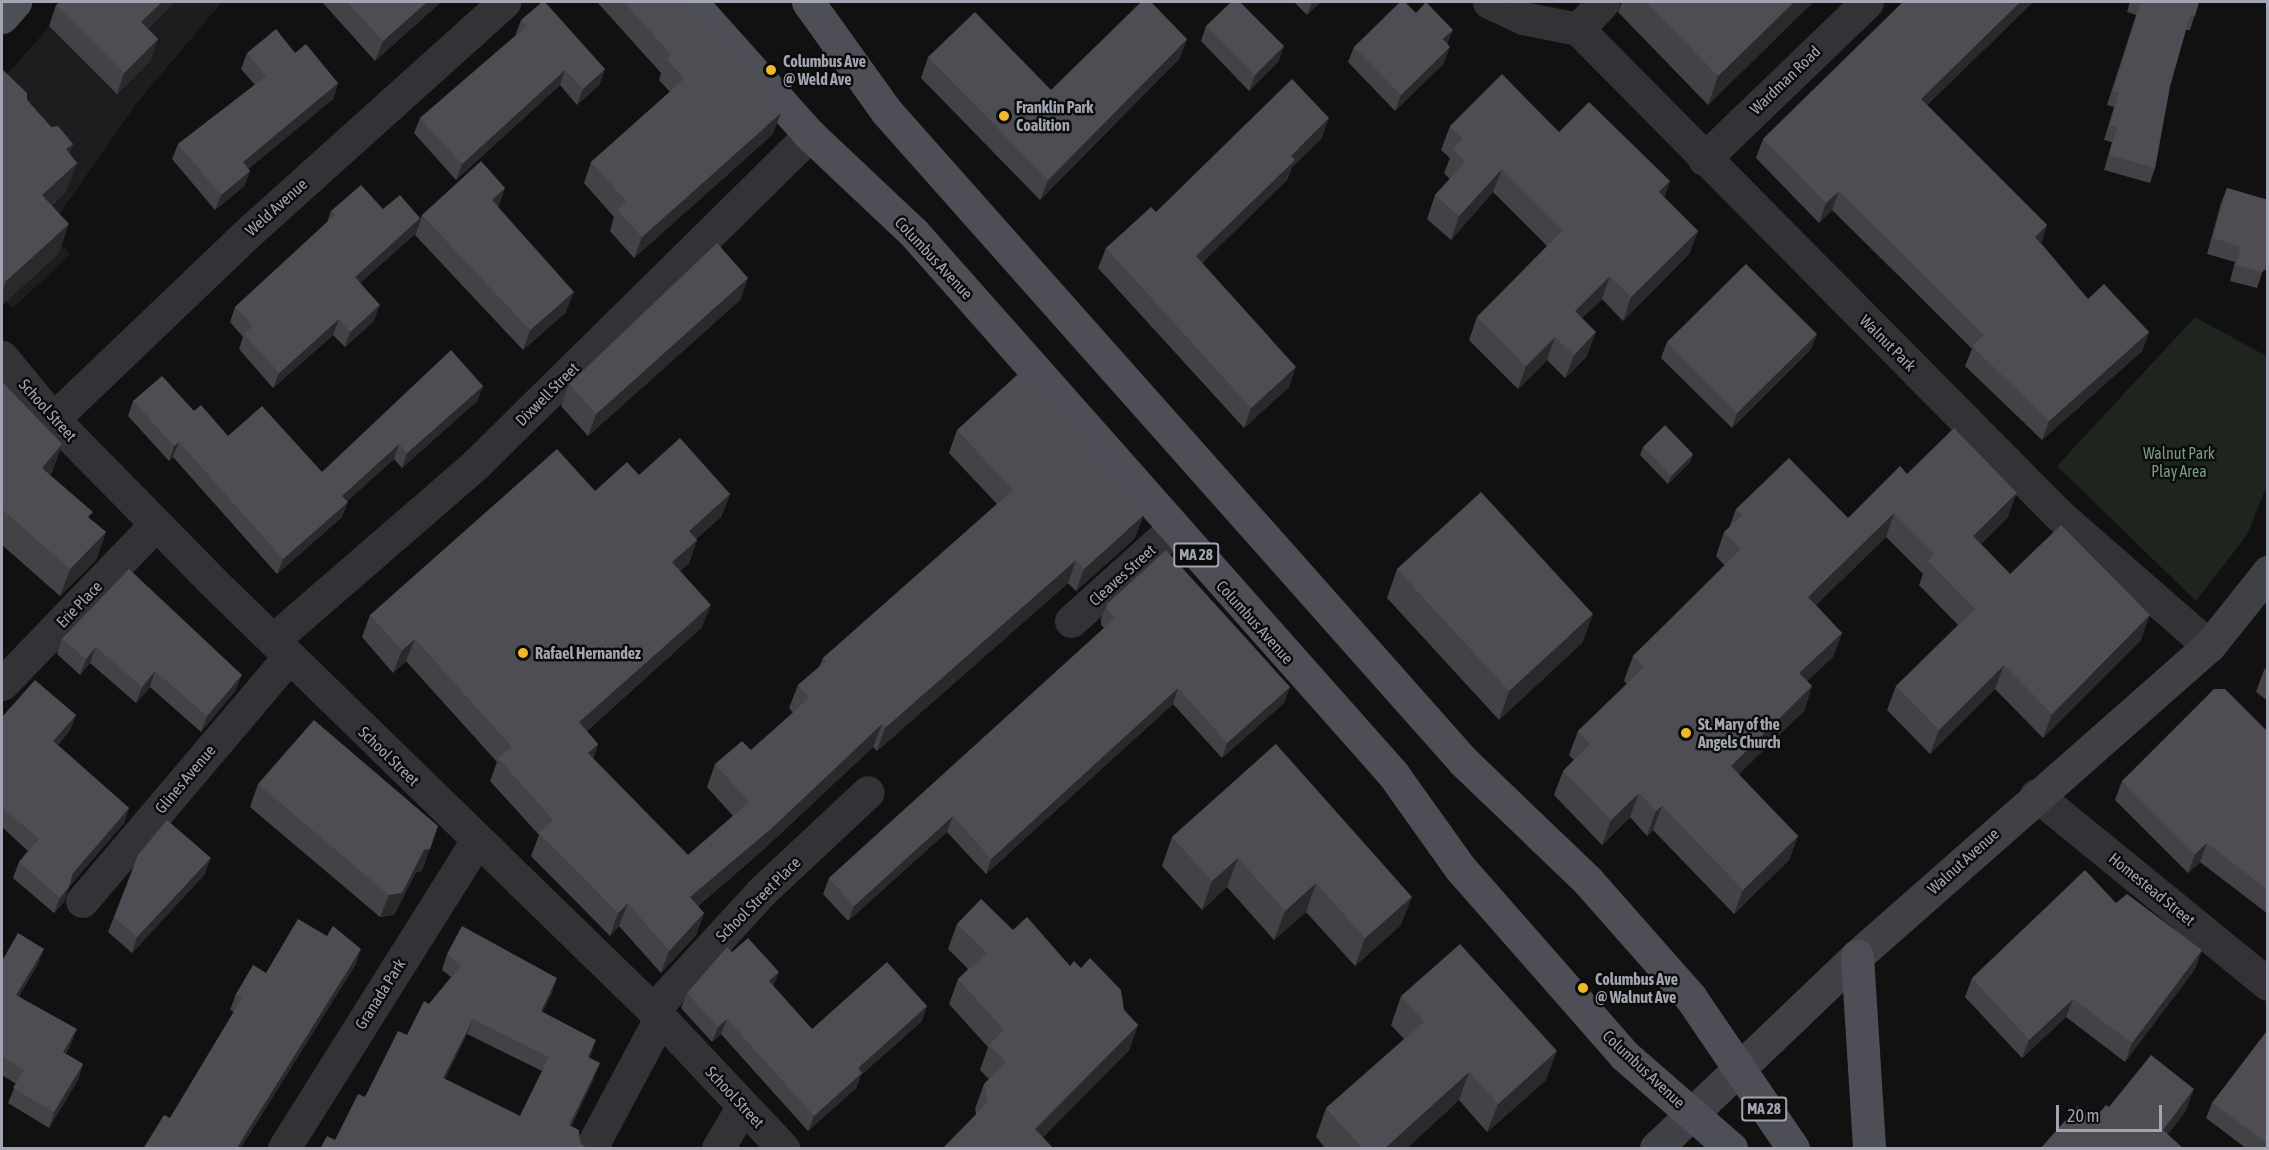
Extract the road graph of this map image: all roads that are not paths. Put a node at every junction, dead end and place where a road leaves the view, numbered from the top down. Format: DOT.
graph roads {
  1 [pos="15,2"];
  2 [pos="504,2"];
  3 [pos="691,2"];
  4 [pos="808,2"];
  5 [pos="1489,2"];
  6 [pos="1603,2"];
  7 [pos="1867,2"];
  8 [pos="1579,15"];
  9 [pos="2,17"];
  10 [pos="810,135"];
  11 [pos="1704,159"];
  12 [pos="2,357"];
  13 [pos="53,419"];
  14 [pos="156,524"];
  15 [pos="1173,529"];
  16 [pos="2268,572"];
  17 [pos="1071,621"];
  18 [pos="2209,646"];
  19 [pos="281,649"];
  20 [pos="2,684"];
  21 [pos="868,792"];
  22 [pos="2036,795"];
  23 [pos="477,840"];
  24 [pos="81,901"];
  25 [pos="1857,956"];
  26 [pos="2268,984"];
  27 [pos="656,1014"];
  28 [pos="1738,1068"];
  29 [pos="743,1106"];
  30 [pos="1692,1114"];
  31 [pos="284,1149"];
  32 [pos="591,1149"];
  33 [pos="718,1149"];
  34 [pos="783,1149"];
  35 [pos="1656,1149"];
  36 [pos="1731,1149"];
  37 [pos="1793,1149"];
  38 [pos="1869,1149"];
  1 -- 9 [label="main road"];
  2 -- 13 [label="street, Weld Avenue"];
  3 -- 10 [label="main road, Columbus Avenue / MA 28"];
  4 -- 28 [label="main road, MA 28"];
  5 -- 8 [label="street"];
  6 -- 8 [label="street"];
  7 -- 11 [label="street, Wardman Road"];
  8 -- 11 [label="street, Walnut Park"];
  10 -- 15 [label="main road, Columbus Avenue / MA 28"];
  10 -- 19 [label="street, Dixwell Street"];
  11 -- 18 [label="street, Walnut Park"];
  12 -- 13 [label="street, School Street"];
  13 -- 14 [label="street, School Street"];
  14 -- 19 [label="street, School Street"];
  14 -- 20 [label="street, Erie Place"];
  15 -- 17 [label="street, Cleaves Street"];
  15 -- 30 [label="main road, Columbus Avenue / MA 28"];
  16 -- 18 [label="street, Walnut Avenue"];
  18 -- 22 [label="street, Walnut Avenue"];
  19 -- 23 [label="street, School Street"];
  19 -- 24 [label="street, Glines Avenue"];
  21 -- 27 [label="street, School Street Place"];
  22 -- 25 [label="street, Walnut Avenue"];
  22 -- 26 [label="street, Homestead Street"];
  23 -- 27 [label="street, School Street"];
  23 -- 31 [label="street, Granada Park"];
  25 -- 28 [label="street, Walnut Avenue"];
  25 -- 38 [label="main road"];
  27 -- 29 [label="street, School Street"];
  27 -- 32 [label="street, School Street Place"];
  28 -- 30 [label="street, Walnut Avenue"];
  28 -- 37 [label="main road, MA 28"];
  29 -- 33 [label="street"];
  29 -- 34 [label="street, School Street"];
  30 -- 35 [label="street, Walnut Avenue"];
  30 -- 36 [label="main road, MA 28"];
}
